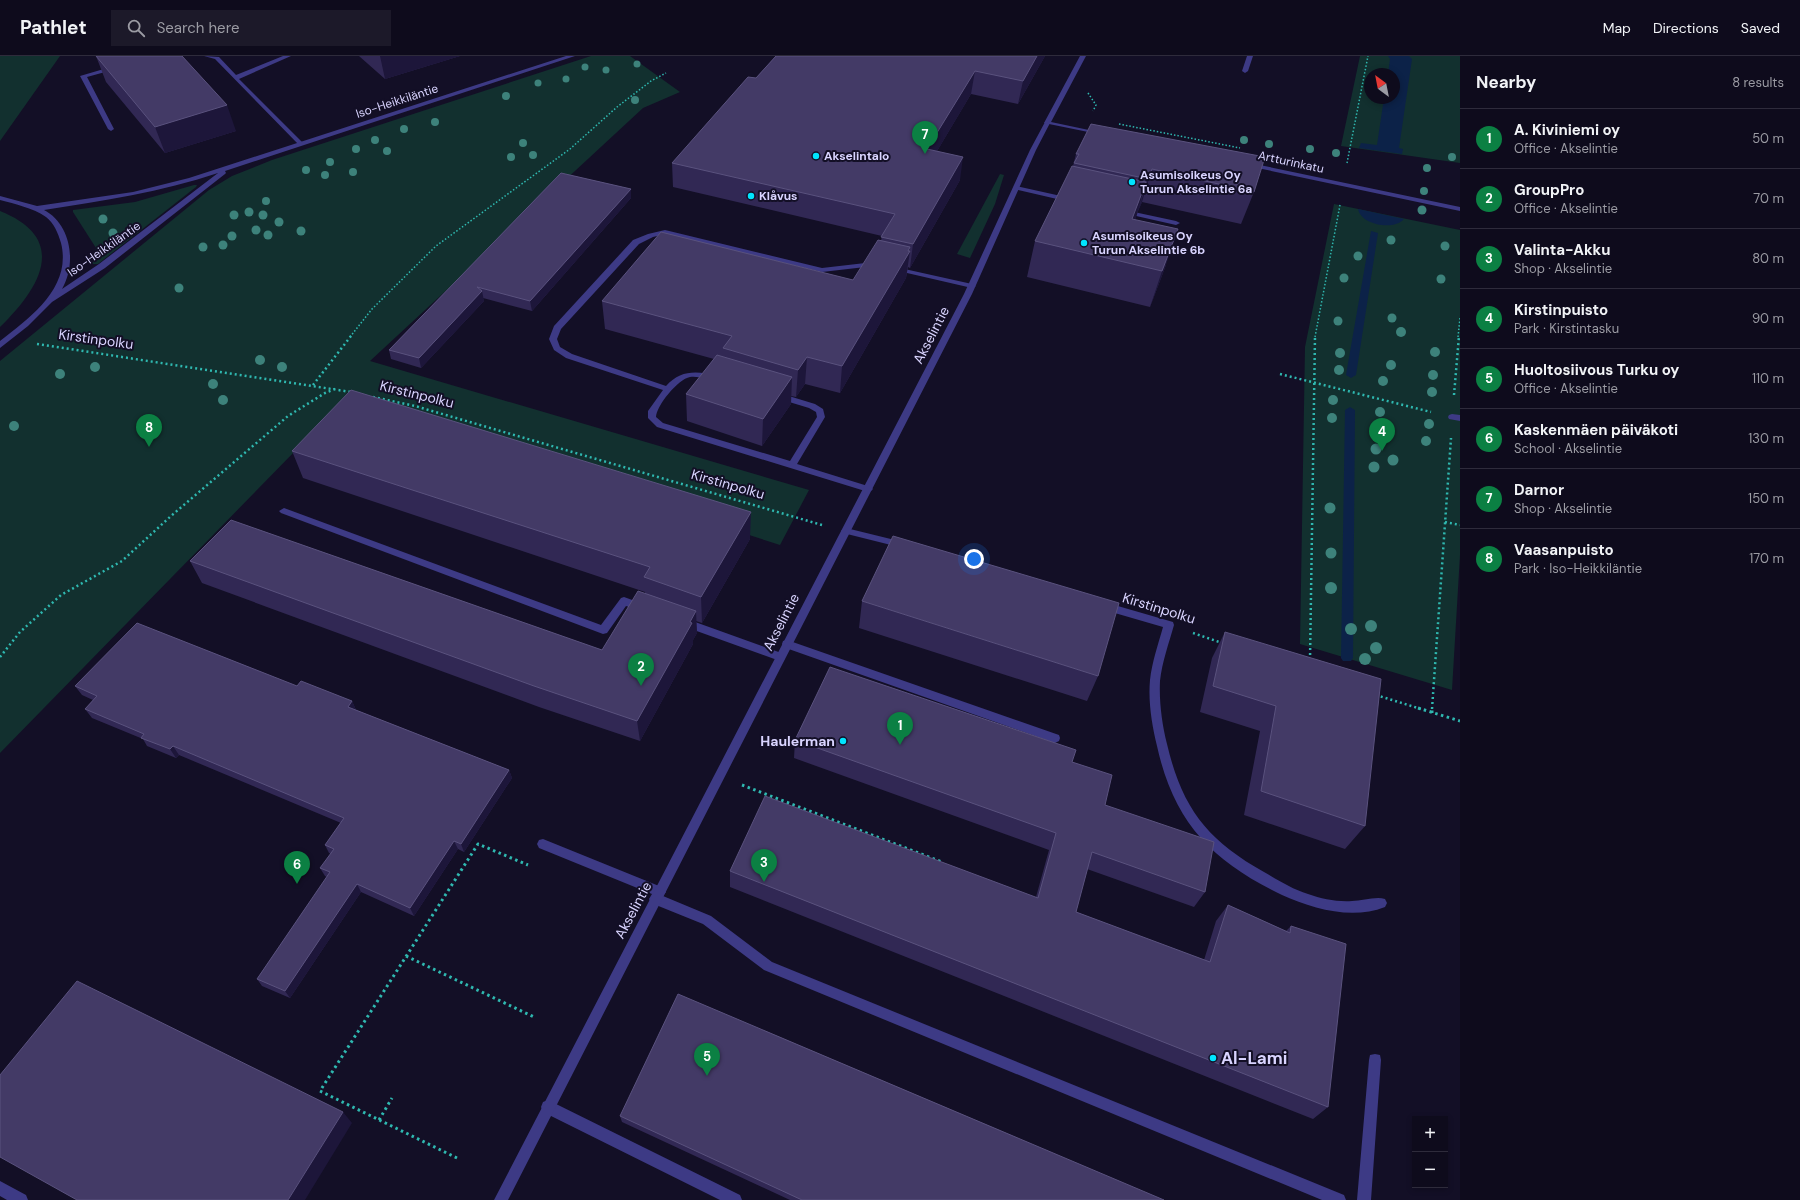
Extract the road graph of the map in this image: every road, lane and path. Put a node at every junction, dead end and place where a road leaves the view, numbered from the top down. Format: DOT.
graph roads {
  1 [pos="207,56"];
  2 [pos="288,56"];
  3 [pos="572,56"];
  4 [pos="1084,56"];
  5 [pos="1250,56"];
  6 [pos="1368,56"];
  7 [pos="121,66"];
  8 [pos="1245,71"];
  9 [pos="666,73"];
  10 [pos="235,78"];
  11 [pos="1047,123"];
  12 [pos="111,128"];
  13 [pos="1107,136"];
  14 [pos="300,143"];
  15 [pos="1245,164"];
  16 [pos="230,169"];
  17 [pos="1346,169"];
  18 [pos="1016,188"];
  19 [pos="0,198"];
  20 [pos="1341,201"];
  21 [pos="1081,202"];
  22 [pos="1460,208"];
  23 [pos="34,209"];
  24 [pos="1118,210"];
  25 [pos="1176,223"];
  26 [pos="972,286"];
  27 [pos="48,301"];
  28 [pos="1460,318"];
  29 [pos="11,337"];
  30 [pos="0,345"];
  31 [pos="1280,374"];
  32 [pos="722,380"];
  33 [pos="1314,382"];
  34 [pos="313,385"];
  35 [pos="335,389"];
  36 [pos="668,389"];
  37 [pos="767,393"];
  38 [pos="357,394"];
  39 [pos="372,397"];
  40 [pos="1456,418"];
  41 [pos="792,465"];
  42 [pos="868,489"];
  43 [pos="284,511"];
  44 [pos="806,521"];
  45 [pos="1445,522"];
  46 [pos="1460,525"];
  47 [pos="846,531"];
  48 [pos="910,548"];
  49 [pos="1093,602"];
  50 [pos="652,611"];
  51 [pos="673,618"];
  52 [pos="1169,625"];
  53 [pos="787,644"];
  54 [pos="1228,645"];
  55 [pos="0,657"];
  56 [pos="780,657"];
  57 [pos="1309,664"];
  58 [pos="1372,694"];
  59 [pos="1432,713"];
  60 [pos="1460,721"];
  61 [pos="1054,738"];
  62 [pos="719,776"];
  63 [pos="543,844"];
  64 [pos="949,865"];
  65 [pos="530,866"];
  66 [pos="658,896"];
  67 [pos="1381,903"];
  68 [pos="406,956"];
  69 [pos="534,1017"];
  70 [pos="1376,1060"];
  71 [pos="392,1098"];
  72 [pos="548,1107"];
  73 [pos="378,1120"];
  74 [pos="457,1158"];
  75 [pos="0,1188"];
  76 [pos="21,1200"];
  77 [pos="500,1200"];
  78 [pos="735,1200"];
  79 [pos="1339,1200"];
  80 [pos="1364,1200"];
  1 -- 10 [label="street"];
  2 -- 10 [label="street"];
  3 -- 14 [label="street, Iso-Heikkiläntie"];
  4 -- 11 [label="street, Akselintie"];
  5 -- 8 [label="street"];
  6 -- 17 [label="path"];
  7 -- 12 [label="street"];
  9 -- 34 [label="path"];
  10 -- 14 [label="street"];
  11 -- 13 [label="street"];
  11 -- 18 [label="street, Akselintie"];
  14 -- 16 [label="street, Iso-Heikkiläntie"];
  15 -- 22 [label="street, Artturinkatu"];
  16 -- 23 [label="street, Iso-Heikkiläntie"];
  16 -- 27 [label="street, Iso-Heikkiläntie"];
  18 -- 21 [label="street"];
  18 -- 26 [label="street, Akselintie"];
  19 -- 23 [label="street"];
  20 -- 33 [label="path"];
  23 -- 27 [label="street"];
  24 -- 25 [label="street"];
  26 -- 36 [label="street"];
  26 -- 42 [label="street, Akselintie"];
  27 -- 29 [label="street"];
  28 -- 40 [label="path"];
  29 -- 30 [label="street"];
  29 -- 34 [label="path, Kirstinpolku"];
  31 -- 33 [label="path"];
  32 -- 36 [label="street"];
  33 -- 40 [label="path"];
  33 -- 57 [label="path"];
  34 -- 35 [label="path, Kirstinpolku"];
  35 -- 38 [label="path, Kirstinpolku"];
  35 -- 55 [label="path"];
  36 -- 41 [label="street"];
  37 -- 41 [label="street"];
  39 -- 44 [label="path, Kirstinpolku"];
  40 -- 45 [label="path"];
  41 -- 42 [label="street"];
  42 -- 47 [label="street, Akselintie"];
  43 -- 50 [label="street"];
  45 -- 46 [label="path"];
  45 -- 59 [label="path"];
  47 -- 48 [label="street"];
  47 -- 53 [label="street, Akselintie"];
  49 -- 52 [label="street, Kirstinpolku"];
  51 -- 56 [label="street"];
  52 -- 54 [label="path, Kirstinpolku"];
  52 -- 67 [label="street"];
  53 -- 56 [label="street, Akselintie"];
  53 -- 61 [label="street"];
  56 -- 62 [label="street, Akselintie"];
  58 -- 59 [label="path"];
  59 -- 60 [label="path"];
  62 -- 64 [label="path"];
  62 -- 66 [label="street, Akselintie"];
  63 -- 66 [label="street"];
  65 -- 68 [label="path"];
  66 -- 72 [label="street, Akselintie"];
  66 -- 79 [label="street"];
  68 -- 69 [label="path"];
  68 -- 73 [label="path"];
  70 -- 80 [label="street"];
  71 -- 73 [label="path"];
  72 -- 77 [label="street, Akselintie"];
  72 -- 78 [label="street"];
  73 -- 74 [label="path"];
  75 -- 76 [label="street"];
}
